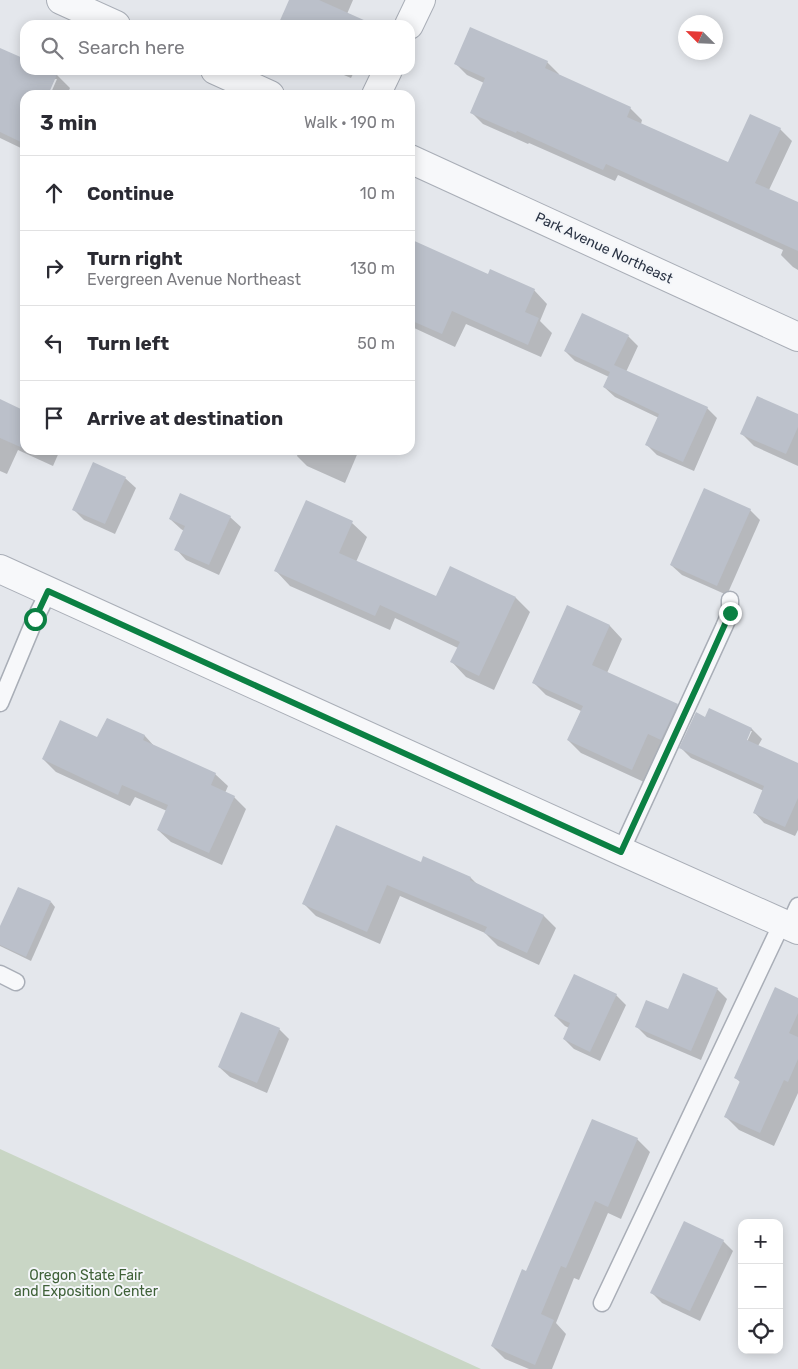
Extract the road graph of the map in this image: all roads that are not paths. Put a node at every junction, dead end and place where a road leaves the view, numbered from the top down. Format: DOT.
graph roads {
  1 [pos="61,0"];
  2 [pos="421,0"];
  3 [pos="105,20"];
  4 [pos="411,20"];
  5 [pos="226,75"];
  6 [pos="386,75"];
  7 [pos="259,90"];
  8 [pos="378,90"];
  9 [pos="415,161"];
  10 [pos="798,337"];
  11 [pos="0,569"];
  12 [pos="48,591"];
  13 [pos="730,600"];
  14 [pos="0,703"];
  15 [pos="621,852"];
  16 [pos="792,921"];
  17 [pos="0,974"];
  18 [pos="16,982"];
  19 [pos="602,1304"];
  1 -- 3 [label="street"];
  2 -- 4 [label="street"];
  5 -- 7 [label="street"];
  6 -- 8 [label="street"];
  9 -- 10 [label="street, Park Avenue Northeast"];
  11 -- 12 [label="street"];
  12 -- 14 [label="lane"];
  12 -- 15 [label="street"];
  13 -- 15 [label="lane"];
  15 -- 16 [label="street"];
  16 -- 19 [label="lane"];
  17 -- 18 [label="lane"];
}
